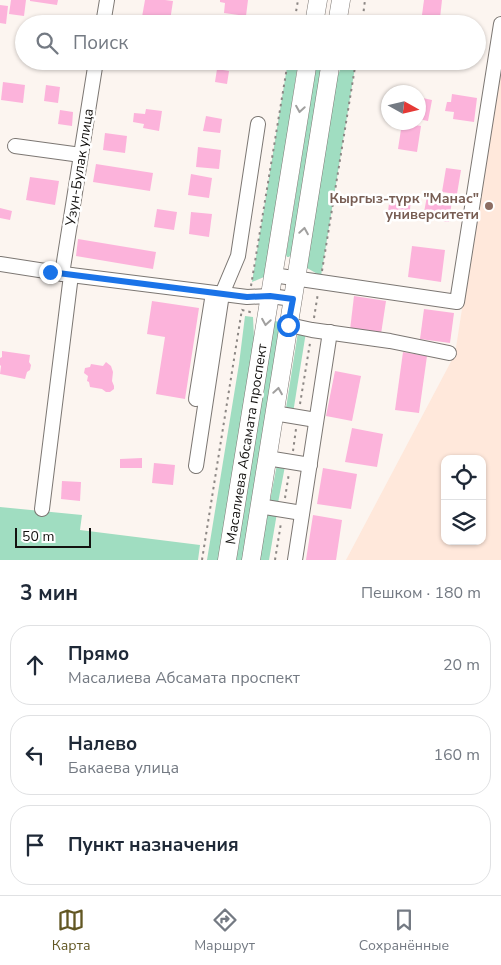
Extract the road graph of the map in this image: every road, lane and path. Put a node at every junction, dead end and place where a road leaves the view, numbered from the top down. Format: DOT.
graph roads {
  1 [pos="106,0"];
  2 [pos="298,0"];
  3 [pos="318,0"];
  4 [pos="341,0"];
  5 [pos="366,0"];
  6 [pos="104,15"];
  7 [pos="296,15"];
  8 [pos="316,15"];
  9 [pos="338,15"];
  10 [pos="364,15"];
  11 [pos="501,24"];
  12 [pos="95,70"];
  13 [pos="287,70"];
  14 [pos="307,70"];
  15 [pos="330,70"];
  16 [pos="355,70"];
  17 [pos="258,124"];
  18 [pos="15,146"];
  19 [pos="81,155"];
  20 [pos="0,264"];
  21 [pos="66,274"];
  22 [pos="274,274"];
  23 [pos="296,278"];
  24 [pos="320,281"];
  25 [pos="251,285"];
  26 [pos="218,293"];
  27 [pos="270,296"];
  28 [pos="293,299"];
  29 [pos="259,313"];
  30 [pos="288,325"];
  31 [pos="312,330"];
  32 [pos="330,332"];
  33 [pos="450,353"];
  34 [pos="196,399"];
  35 [pos="274,413"];
  36 [pos="298,417"];
  37 [pos="316,420"];
  38 [pos="267,458"];
  39 [pos="291,462"];
  40 [pos="310,464"];
  41 [pos="196,466"];
  42 [pos="259,506"];
  43 [pos="42,508"];
  44 [pos="283,509"];
  45 [pos="302,513"];
  46 [pos="202,560"];
  47 [pos="227,560"];
  48 [pos="250,560"];
  49 [pos="275,560"];
  50 [pos="295,560"];
  1 -- 6 [label="street"];
  2 -- 7 [label="path"];
  3 -- 8 [label="main road"];
  4 -- 9 [label="main road"];
  5 -- 10 [label="path"];
  11 -- 24 [label="street"];
  12 -- 19 [label="street, Узун-Булак улица"];
  13 -- 25 [label="path"];
  14 -- 22 [label="main road, Масалиева Абсамата проспект, one-way"];
  23 -- 15 [label="main road, Масалиева Абсамата проспект, one-way"];
  16 -- 24 [label="path"];
  17 -- 26 [label="street"];
  18 -- 19 [label="street"];
  19 -- 21 [label="street, Узун-Булак улица"];
  20 -- 21 [label="street"];
  21 -- 26 [label="street"];
  21 -- 43 [label="street, Узун-Булак улица"];
  22 -- 23 [label="street"];
  22 -- 27 [label="main road, Масалиева Абсамата проспект"];
  23 -- 24 [label="street"];
  23 -- 28 [label="main road, Масалиева Абсамата проспект"];
  24 -- 31 [label="path"];
  26 -- 27 [label="street"];
  26 -- 34 [label="street"];
  26 -- 41 [label="street"];
  27 -- 28 [label="street"];
  27 -- 47 [label="main road, Масалиева Абсамата проспект, one-way"];
  28 -- 30 [label="main road, Масалиева Абсамата проспект"];
  29 -- 46 [label="path"];
  30 -- 31 [label="street"];
  35 -- 30 [label="main road, Масалиева Абсамата проспект, one-way"];
  31 -- 32 [label="street"];
  31 -- 36 [label="path"];
  32 -- 33 [label="street"];
  32 -- 37 [label="street"];
  35 -- 36 [label="street"];
  35 -- 38 [label="main road, Масалиева Абсамата проспект"];
  36 -- 37 [label="street"];
  36 -- 39 [label="path"];
  37 -- 40 [label="street"];
  38 -- 39 [label="street"];
  38 -- 42 [label="main road, Масалиева Абсамата проспект"];
  39 -- 40 [label="street"];
  39 -- 44 [label="path"];
  40 -- 45 [label="street"];
  42 -- 44 [label="street"];
  42 -- 48 [label="main road, Масалиева Абсамата проспект"];
  44 -- 45 [label="street"];
  44 -- 49 [label="path"];
  45 -- 50 [label="street"];
}
